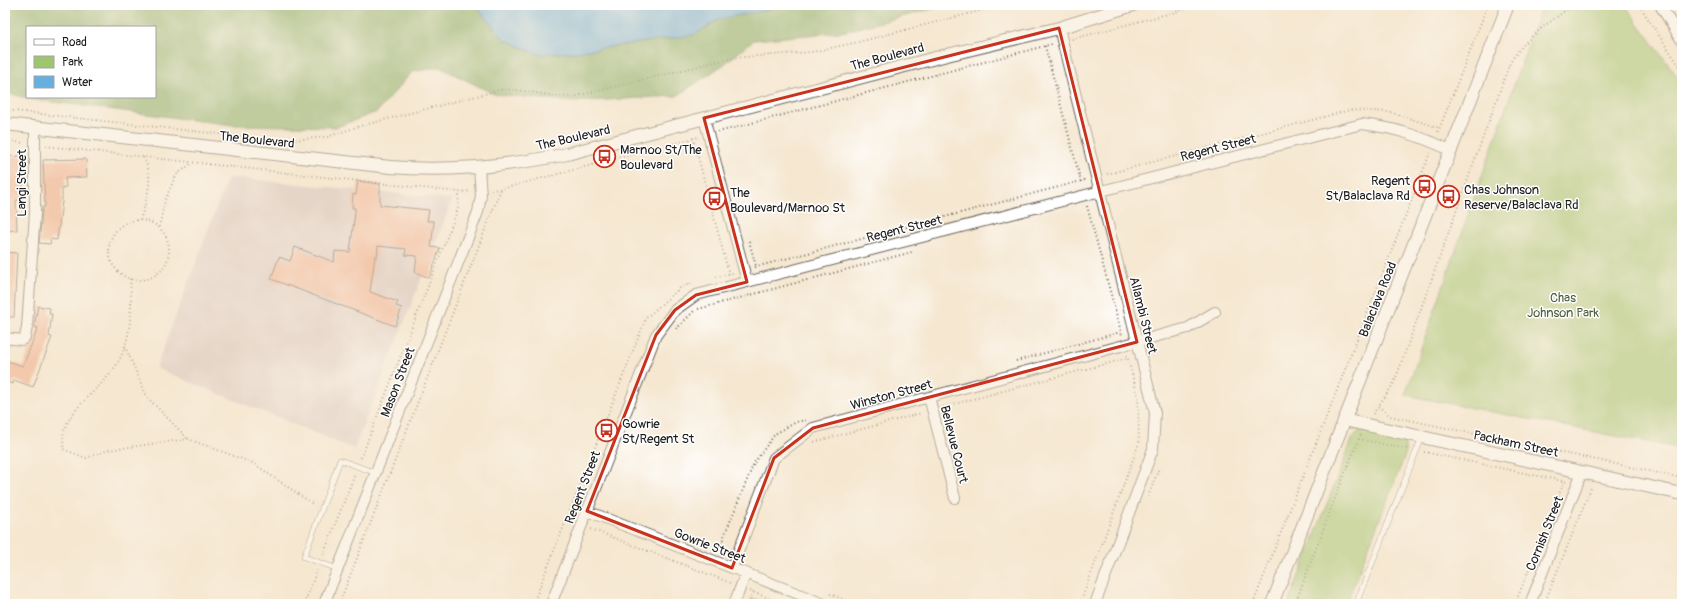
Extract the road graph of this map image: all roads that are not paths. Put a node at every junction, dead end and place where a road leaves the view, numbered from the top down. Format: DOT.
graph roads {
  1 [pos="1133,5"];
  2 [pos="1508,5"];
  3 [pos="1660,5"];
  4 [pos="1059,28"];
  5 [pos="1682,41"];
  6 [pos="704,118"];
  7 [pos="5,124"];
  8 [pos="35,128"];
  9 [pos="1452,151"];
  10 [pos="479,168"];
  11 [pos="1100,191"];
  12 [pos="747,282"];
  13 [pos="1215,312"];
  14 [pos="5,338"];
  15 [pos="1137,342"];
  16 [pos="929,397"];
  17 [pos="1344,420"];
  18 [pos="1422,437"];
  19 [pos="376,472"];
  20 [pos="1582,472"];
  21 [pos="1682,494"];
  22 [pos="955,498"];
  23 [pos="587,511"];
  24 [pos="732,568"];
  25 [pos="338,569"];
  26 [pos="746,573"];
  27 [pos="324,604"];
  28 [pos="551,604"];
  29 [pos="734,604"];
  30 [pos="824,604"];
  31 [pos="1095,604"];
  32 [pos="1272,604"];
  33 [pos="1356,604"];
  34 [pos="1530,604"];
  1 -- 4 [label="street, The Boulevard"];
  2 -- 9 [label="street, Balaclava Road"];
  3 -- 5 [label="street"];
  4 -- 6 [label="street, The Boulevard"];
  4 -- 11 [label="street, Allambi Street"];
  6 -- 10 [label="street, The Boulevard"];
  6 -- 12 [label="street"];
  7 -- 8 [label="street, The Boulevard"];
  8 -- 10 [label="street, The Boulevard"];
  8 -- 14 [label="street, Langi Street"];
  9 -- 11 [label="street, Regent Street"];
  9 -- 17 [label="street, Balaclava Road"];
  10 -- 19 [label="street, Mason Street"];
  11 -- 12 [label="street, Regent Street"];
  11 -- 15 [label="street, Allambi Street"];
  12 -- 23 [label="street, Regent Street"];
  13 -- 15 [label="street, Winston Street"];
  15 -- 16 [label="street, Winston Street"];
  15 -- 31 [label="street, Allambi Street"];
  16 -- 22 [label="street, Bellevue Court"];
  16 -- 24 [label="street, Winston Street"];
  17 -- 18 [label="street, Packham Street"];
  17 -- 32 [label="street, Balaclava Road"];
  18 -- 20 [label="street, Packham Street"];
  18 -- 33 [label="lane"];
  19 -- 25 [label="street, Mason Street"];
  19 -- 25 [label="lane"];
  20 -- 21 [label="street, Packham Street"];
  20 -- 34 [label="street, Cornish Street"];
  23 -- 24 [label="street, Gowrie Street"];
  23 -- 28 [label="street, Regent Street"];
  24 -- 26 [label="street, Gowrie Street"];
  25 -- 27 [label="street, Mason Street"];
  26 -- 29 [label="street"];
  26 -- 30 [label="street, Gowrie Street"];
}
